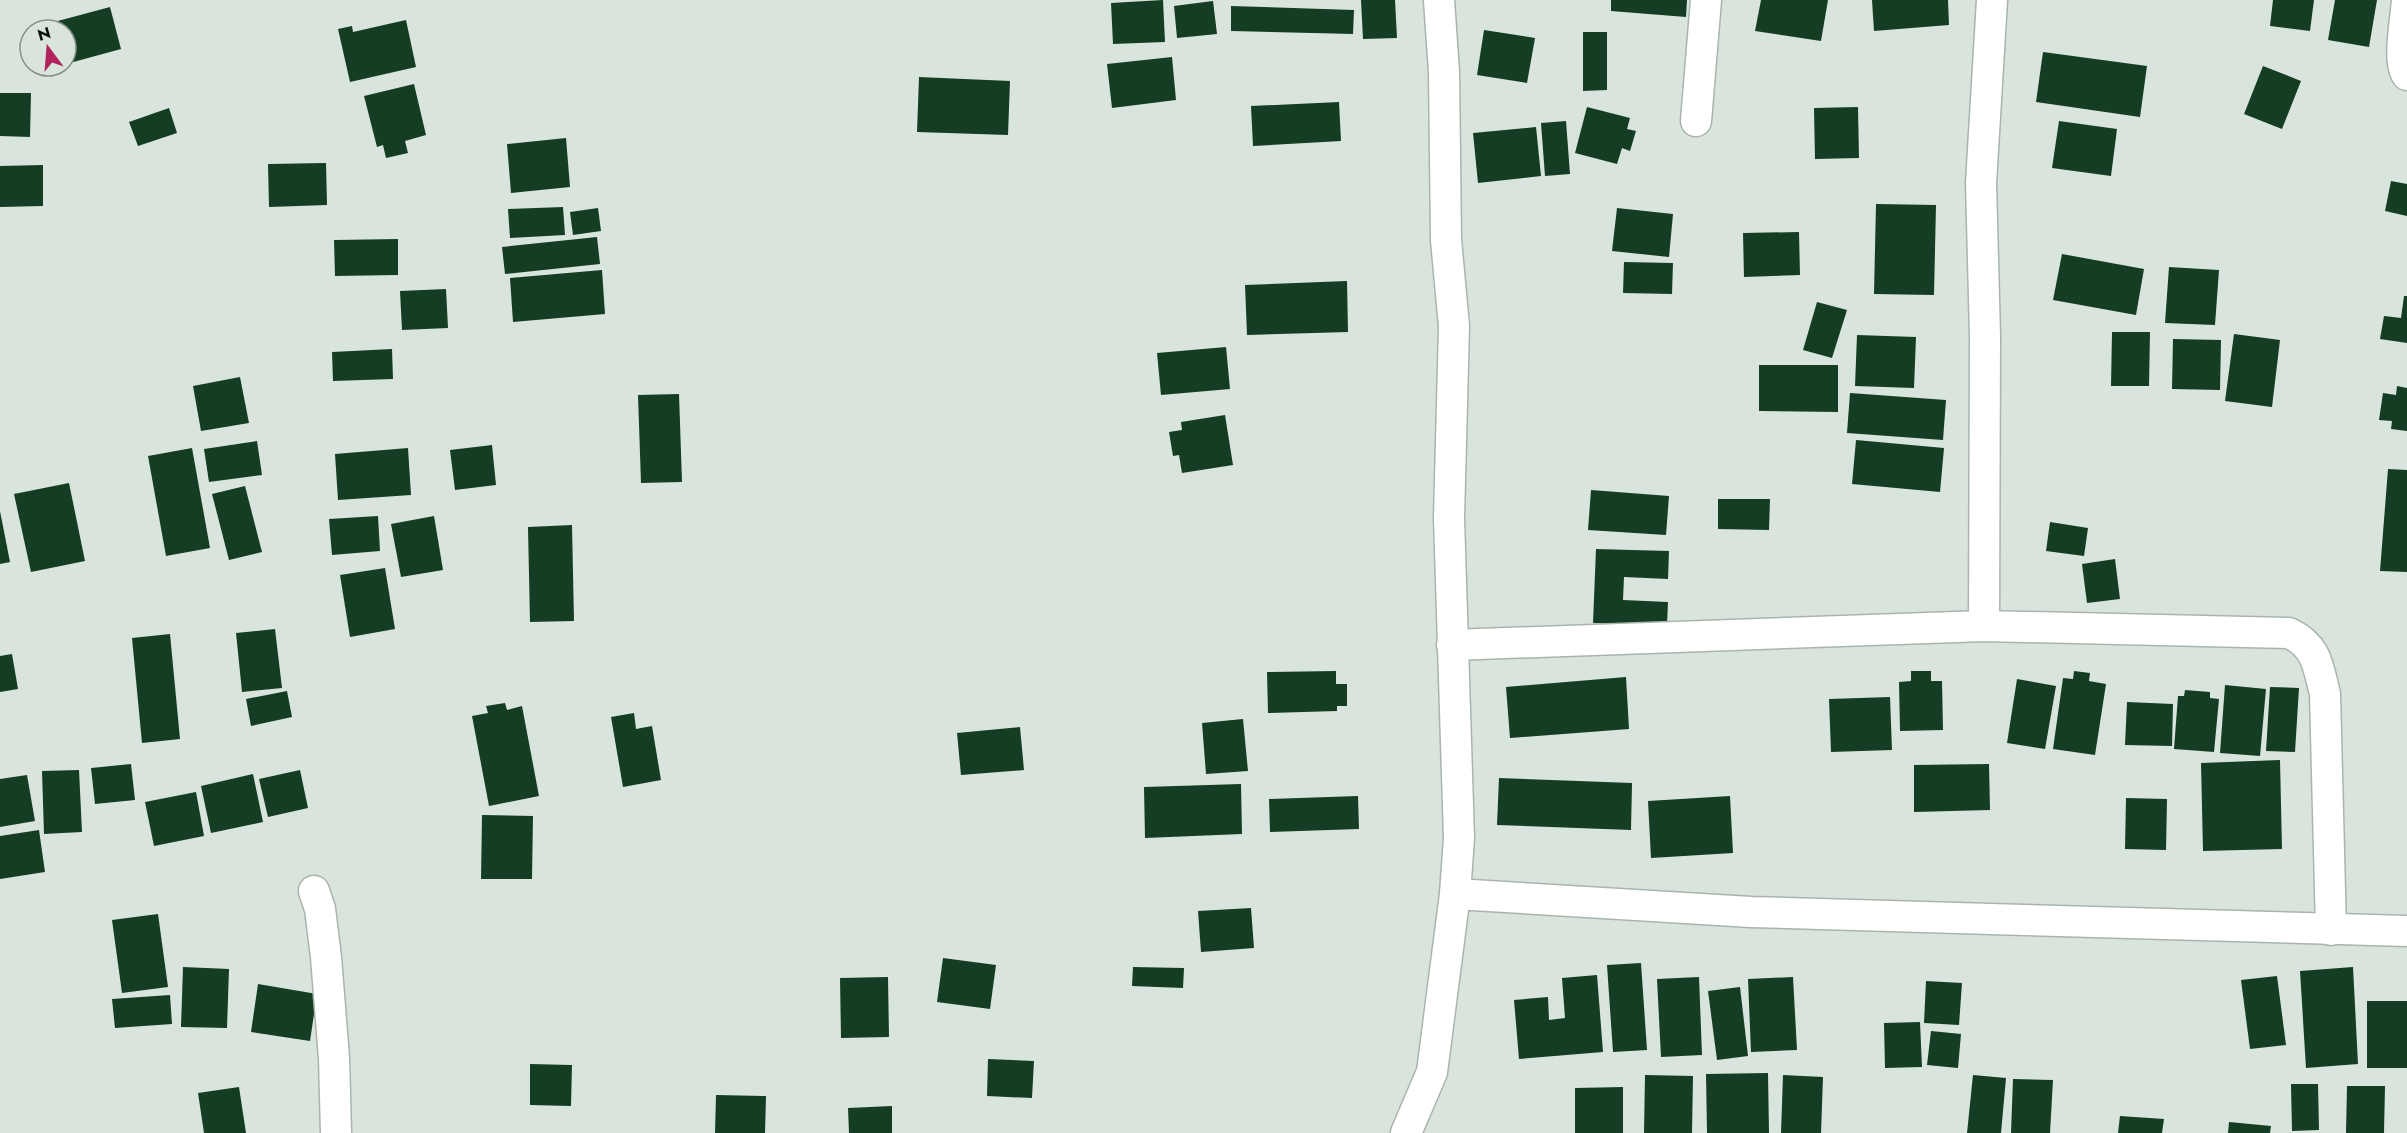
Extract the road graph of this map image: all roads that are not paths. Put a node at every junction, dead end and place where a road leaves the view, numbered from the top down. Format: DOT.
graph roads {
  1 [pos="1439,0"];
  2 [pos="1706,0"];
  3 [pos="1992,0"];
  4 [pos="2407,0"];
  5 [pos="2407,75"];
  6 [pos="1696,122"];
  7 [pos="1984,626"];
  8 [pos="1452,645"];
  9 [pos="314,891"];
  10 [pos="1455,894"];
  11 [pos="2331,930"];
  12 [pos="2407,931"];
  13 [pos="336,1133"];
  14 [pos="1406,1133"];
  1 -- 8 [label="street"];
  2 -- 6 [label="street"];
  3 -- 7 [label="street"];
  4 -- 5 [label="street"];
  7 -- 8 [label="street"];
  7 -- 11 [label="street"];
  8 -- 10 [label="street"];
  9 -- 13 [label="street"];
  10 -- 11 [label="street"];
  10 -- 14 [label="street"];
  11 -- 12 [label="street"];
}
